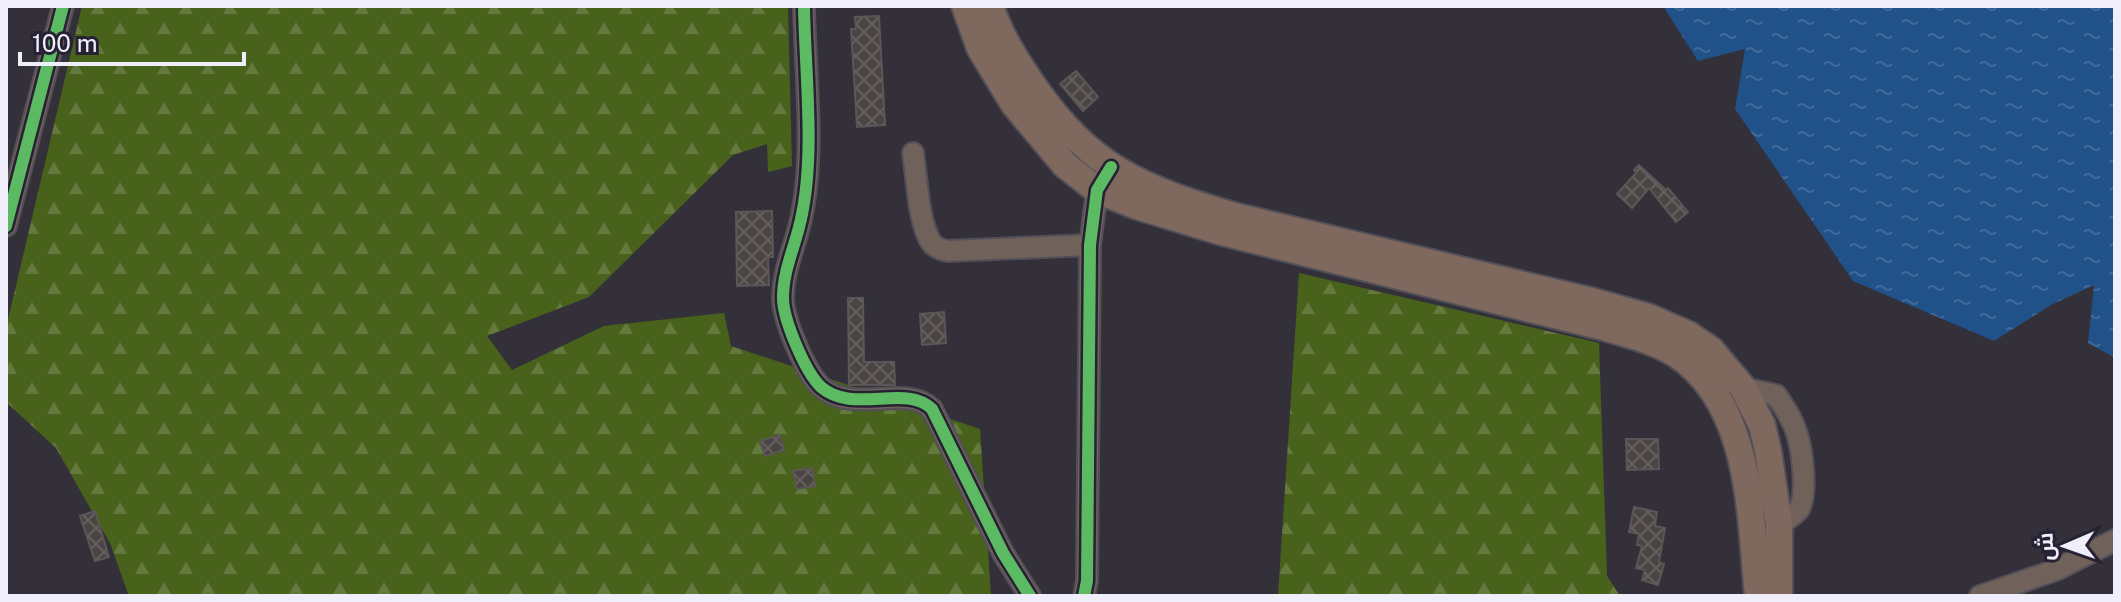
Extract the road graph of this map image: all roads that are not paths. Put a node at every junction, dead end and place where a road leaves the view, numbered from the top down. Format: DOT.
graph roads {
  1 [pos="63,6"];
  2 [pos="804,6"];
  3 [pos="965,6"];
  4 [pos="990,6"];
  5 [pos="913,153"];
  6 [pos="1111,167"];
  7 [pos="1097,190"];
  8 [pos="6,226"];
  9 [pos="1090,245"];
  10 [pos="2115,540"];
  11 [pos="1030,596"];
  12 [pos="1084,596"];
  13 [pos="1758,596"];
  14 [pos="1779,596"];
  15 [pos="1980,596"];
  1 -- 8 [label="street"];
  2 -- 11 [label="street"];
  3 -- 7 [label="main road"];
  4 -- 6 [label="main road"];
  5 -- 9 [label="street"];
  6 -- 7 [label="street"];
  6 -- 14 [label="main road"];
  7 -- 9 [label="street"];
  7 -- 13 [label="main road"];
  9 -- 12 [label="street"];
  10 -- 15 [label="street"];
}
